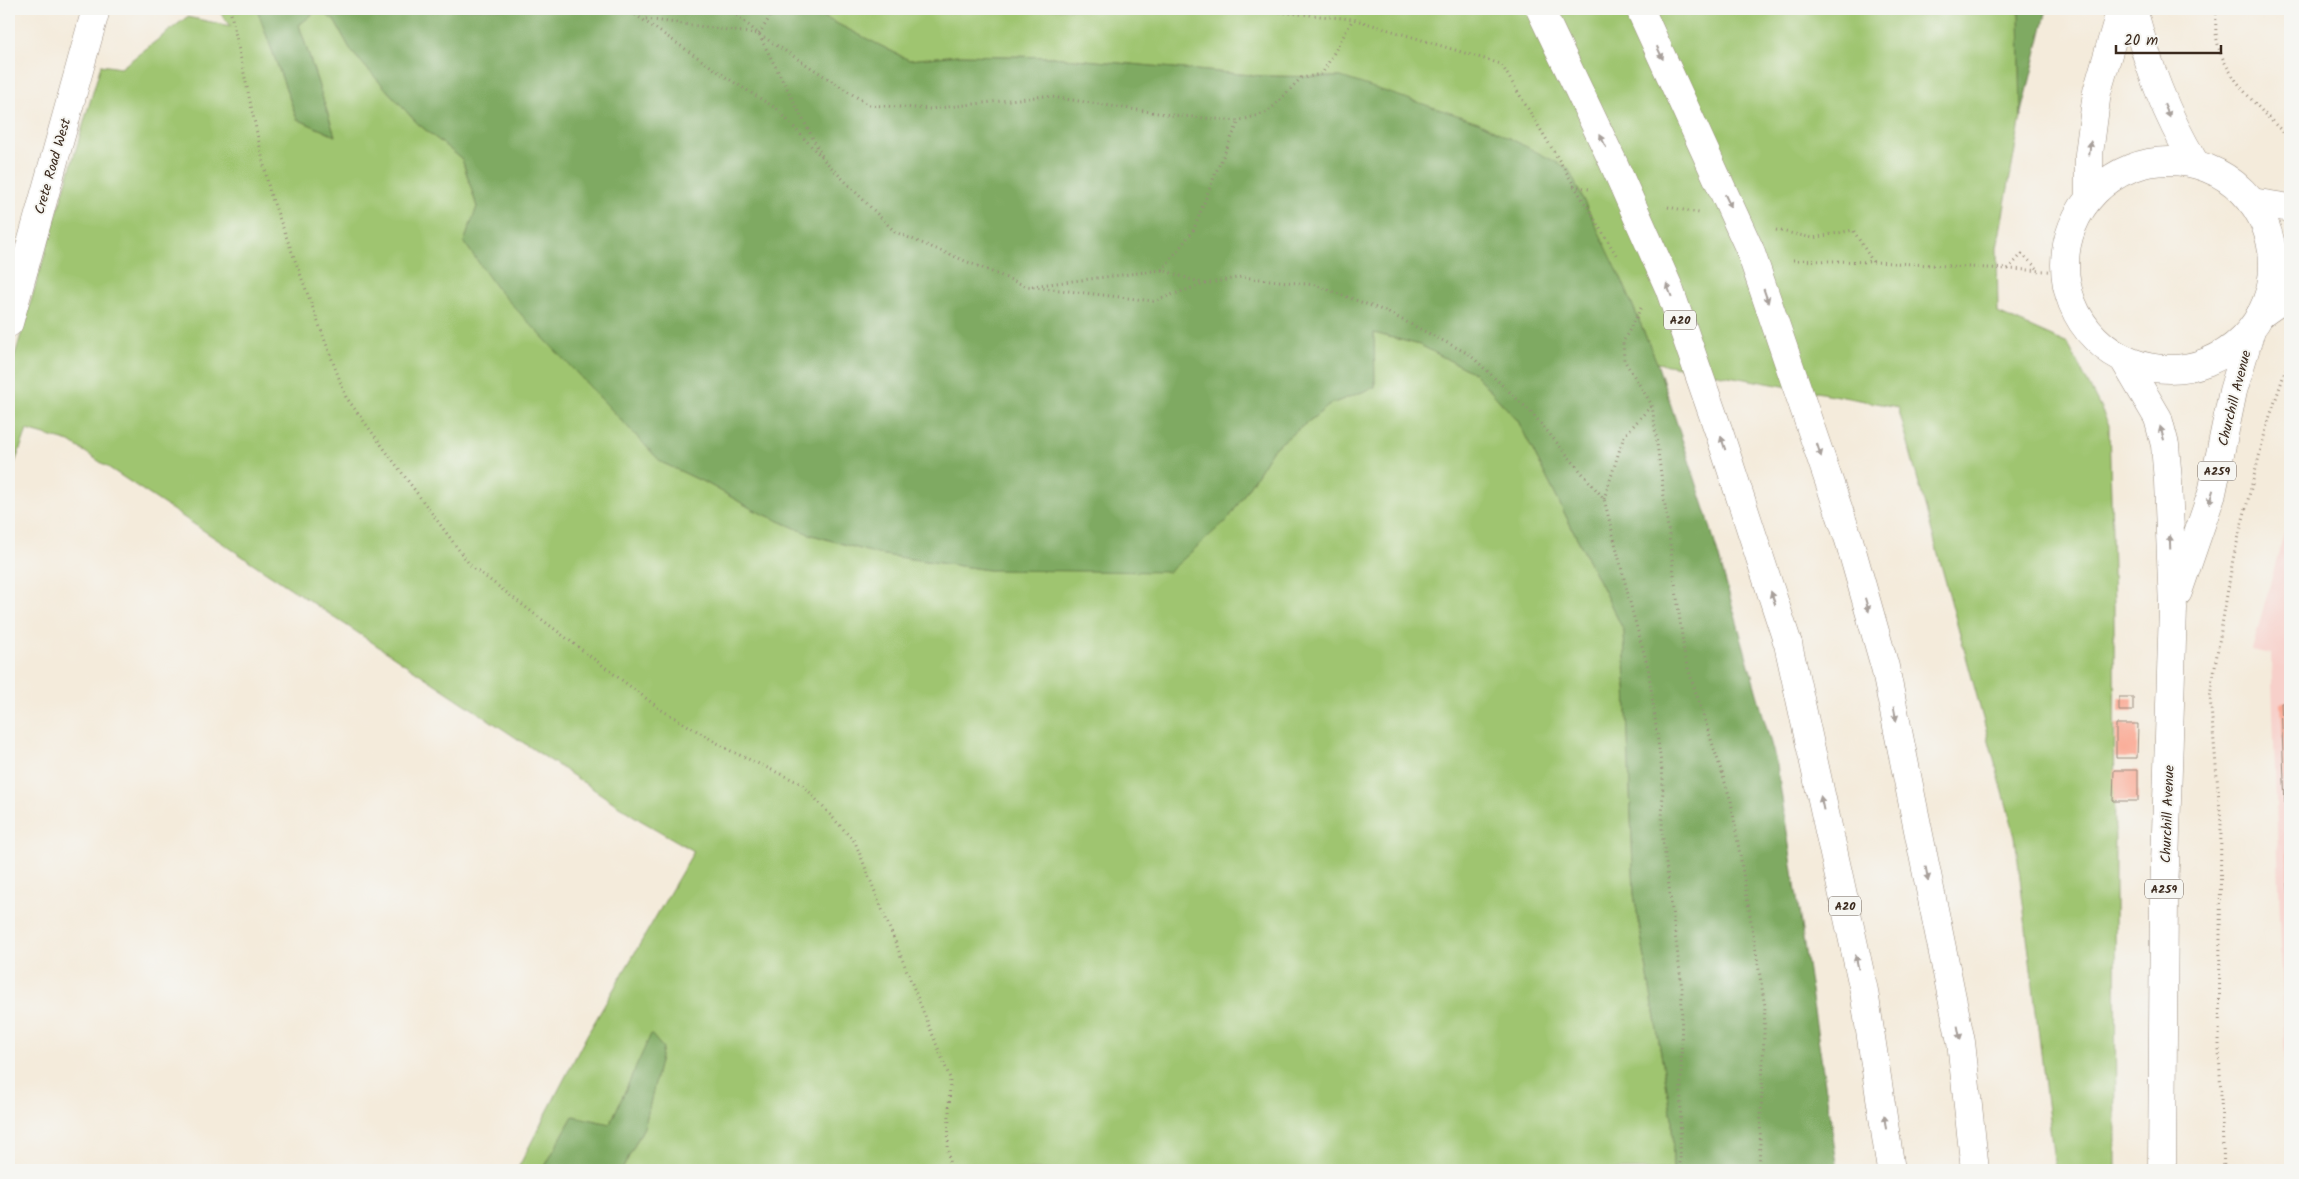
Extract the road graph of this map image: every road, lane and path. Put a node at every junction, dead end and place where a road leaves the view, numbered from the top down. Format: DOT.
graph roads {
  1 [pos="96,9"];
  2 [pos="230,9"];
  3 [pos="627,9"];
  4 [pos="729,9"];
  5 [pos="775,9"];
  6 [pos="1244,9"];
  7 [pos="1540,9"];
  8 [pos="1640,9"];
  9 [pos="2121,9"];
  10 [pos="2133,9"];
  11 [pos="2216,9"];
  12 [pos="644,19"];
  13 [pos="1353,19"];
  14 [pos="759,34"];
  15 [pos="1240,121"];
  16 [pos="2290,138"];
  17 [pos="824,161"];
  18 [pos="2195,163"];
  19 [pos="2090,197"];
  20 [pos="2252,202"];
  21 [pos="2290,208"];
  22 [pos="1619,260"];
  23 [pos="1793,260"];
  24 [pos="2007,269"];
  25 [pos="1162,270"];
  26 [pos="2052,272"];
  27 [pos="1204,284"];
  28 [pos="1026,286"];
  29 [pos="2290,294"];
  30 [pos="1644,300"];
  31 [pos="9,323"];
  32 [pos="2255,323"];
  33 [pos="2290,357"];
  34 [pos="2124,360"];
  35 [pos="1652,405"];
  36 [pos="1604,499"];
  37 [pos="2173,608"];
  38 [pos="950,1170"];
  39 [pos="1680,1170"];
  40 [pos="1759,1170"];
  41 [pos="1891,1170"];
  42 [pos="1975,1170"];
  43 [pos="2162,1170"];
  44 [pos="2224,1170"];
  1 -- 31 [label="main road, Crete Road West"];
  2 -- 38 [label="path"];
  3 -- 12 [label="path"];
  4 -- 14 [label="path"];
  5 -- 14 [label="path"];
  6 -- 13 [label="path"];
  41 -- 7 [label="main road, A20, one-way, bridge"];
  8 -- 42 [label="main road, one-way, bridge"];
  19 -- 9 [label="main road, one-way"];
  10 -- 18 [label="main road, one-way"];
  11 -- 16 [label="path"];
  12 -- 14 [label="path"];
  12 -- 17 [label="path"];
  13 -- 15 [label="path"];
  13 -- 22 [label="path"];
  14 -- 15 [label="path"];
  14 -- 17 [label="path"];
  15 -- 25 [label="path"];
  17 -- 28 [label="path"];
  18 -- 19 [label="main road"];
  18 -- 20 [label="main road, Churchill Avenue"];
  19 -- 26 [label="main road"];
  20 -- 21 [label="main road"];
  20 -- 32 [label="main road, Churchill Avenue"];
  23 -- 24 [label="path"];
  24 -- 26 [label="path"];
  24 -- 26 [label="path"];
  25 -- 27 [label="path"];
  25 -- 28 [label="path"];
  26 -- 34 [label="main road"];
  27 -- 28 [label="path"];
  27 -- 36 [label="path"];
  29 -- 32 [label="main road"];
  30 -- 35 [label="path"];
  32 -- 34 [label="main road"];
  32 -- 37 [label="main road, Churchill Avenue / A259, one-way"];
  33 -- 44 [label="path"];
  37 -- 34 [label="main road, Churchill Avenue / A259, one-way"];
  35 -- 36 [label="path"];
  35 -- 40 [label="path"];
  36 -- 39 [label="path"];
  37 -- 43 [label="main road, Churchill Avenue / A259"];
}
